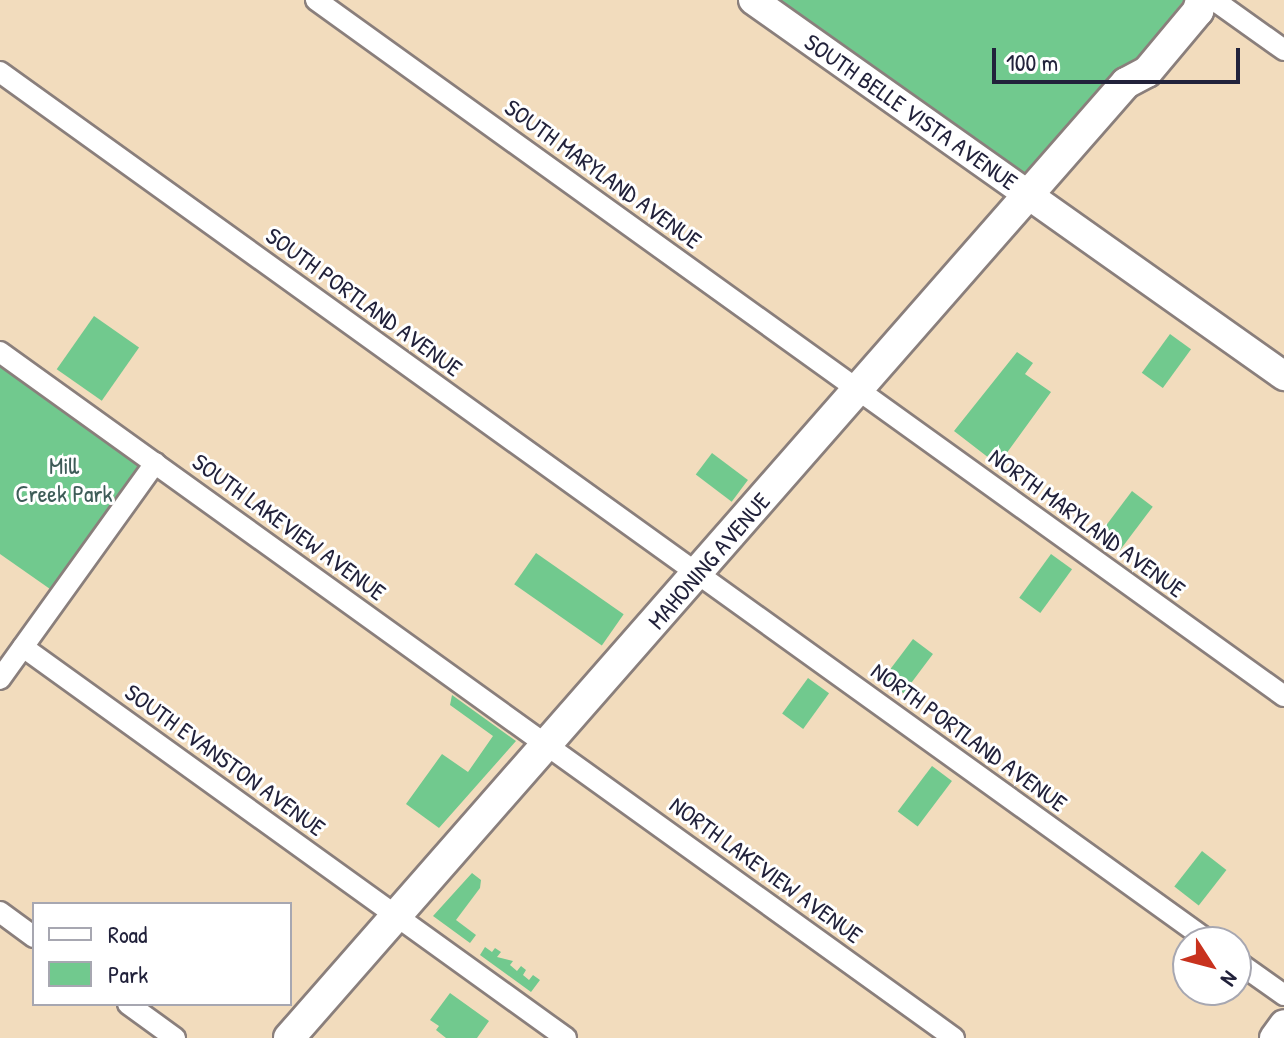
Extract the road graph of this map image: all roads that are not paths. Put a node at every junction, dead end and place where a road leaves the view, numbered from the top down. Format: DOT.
graph roads {
  1 [pos="316,0"];
  2 [pos="753,0"];
  3 [pos="1184,0"];
  4 [pos="1201,0"];
  5 [pos="1214,0"];
  6 [pos="1284,50"];
  7 [pos="0,72"];
  8 [pos="1126,83"];
  9 [pos="1030,197"];
  10 [pos="0,352"];
  11 [pos="1284,376"];
  12 [pos="859,391"];
  13 [pos="155,463"];
  14 [pos="698,574"];
  15 [pos="23,647"];
  16 [pos="0,679"];
  17 [pos="1284,696"];
  18 [pos="547,744"];
  19 [pos="0,912"];
  20 [pos="397,916"];
  21 [pos="1188,926"];
  22 [pos="32,936"];
  23 [pos="1252,972"];
  24 [pos="1284,995"];
  25 [pos="131,1006"];
  26 [pos="1284,1024"];
  27 [pos="175,1038"];
  28 [pos="289,1038"];
  29 [pos="566,1038"];
  30 [pos="954,1038"];
  31 [pos="1274,1038"];
  1 -- 12 [label="street, SOUTH MARYLAND AVENUE"];
  2 -- 9 [label="street, SOUTH BELLE VISTA AVENUE"];
  3 -- 8 [label="main road, MAHONING AVENUE"];
  4 -- 8 [label="main road, MAHONING AVENUE"];
  5 -- 6 [label="street"];
  7 -- 14 [label="street, SOUTH PORTLAND AVENUE"];
  8 -- 9 [label="main road, MAHONING AVENUE"];
  9 -- 11 [label="street, SOUTH BELLE VISTA AVENUE"];
  9 -- 12 [label="main road, MAHONING AVENUE"];
  10 -- 13 [label="street, SOUTH LAKEVIEW AVENUE"];
  12 -- 14 [label="main road, MAHONING AVENUE"];
  12 -- 17 [label="street, NORTH MARYLAND AVENUE"];
  13 -- 15 [label="street"];
  13 -- 18 [label="street, SOUTH LAKEVIEW AVENUE"];
  14 -- 18 [label="main road, MAHONING AVENUE"];
  14 -- 21 [label="street, NORTH PORTLAND AVENUE"];
  15 -- 16 [label="street"];
  15 -- 20 [label="street, SOUTH EVANSTON AVENUE"];
  18 -- 20 [label="main road, MAHONING AVENUE"];
  18 -- 30 [label="street, NORTH LAKEVIEW AVENUE"];
  19 -- 22 [label="street"];
  20 -- 28 [label="main road, MAHONING AVENUE"];
  20 -- 29 [label="street, SOUTH EVANSTON AVENUE"];
  23 -- 24 [label="street"];
  25 -- 27 [label="street"];
  26 -- 31 [label="street"];
}
